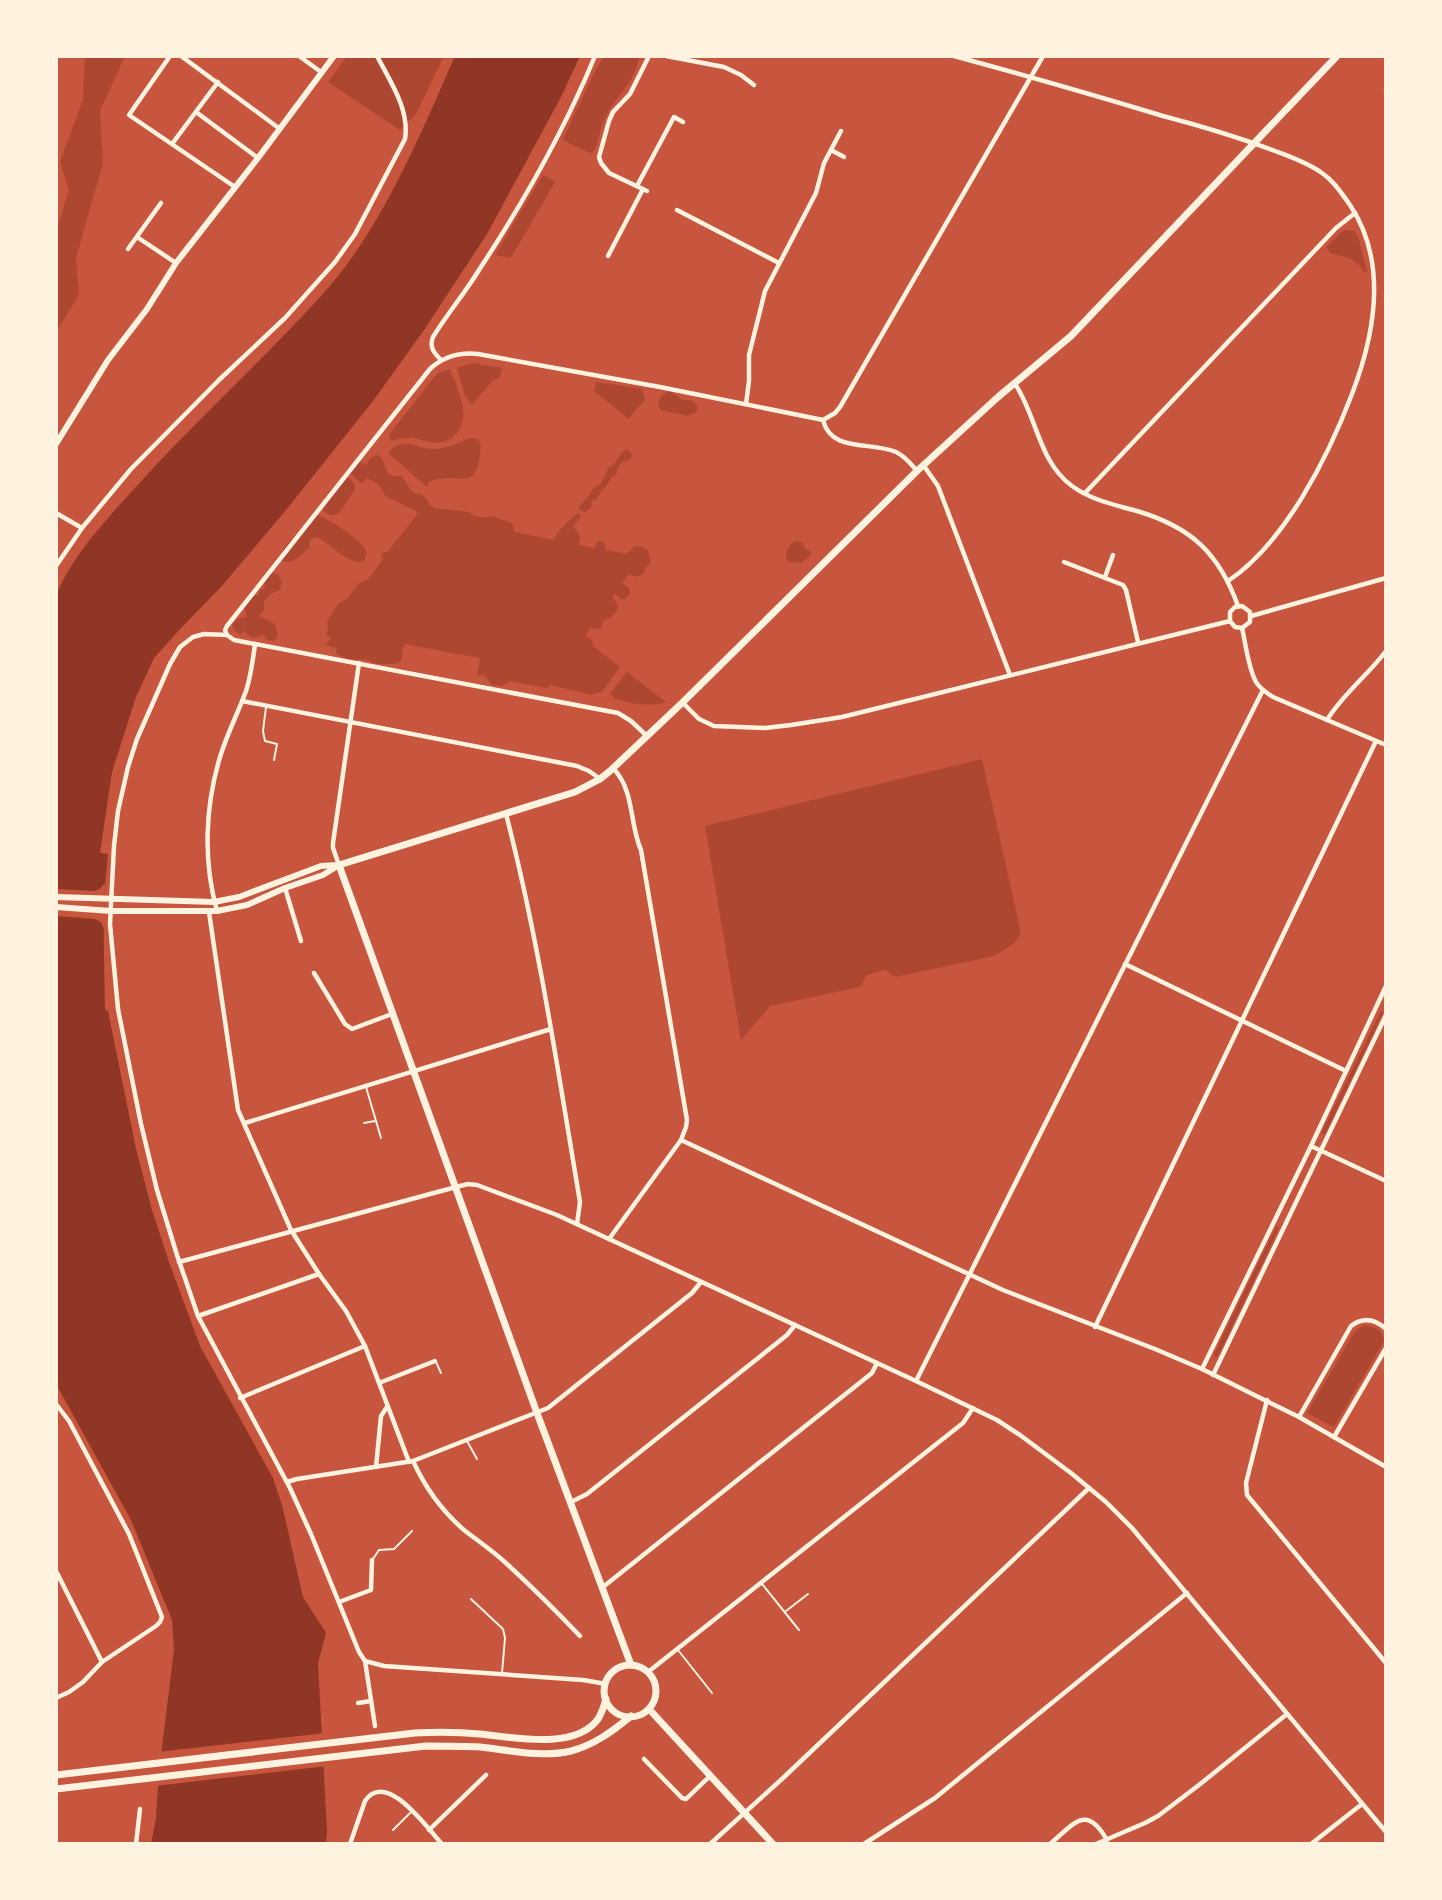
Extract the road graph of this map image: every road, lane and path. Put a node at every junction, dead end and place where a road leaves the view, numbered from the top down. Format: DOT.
graph roads {
  1 [pos="170,56"];
  2 [pos="181,56"];
  3 [pos="299,56"];
  4 [pos="334,56"];
  5 [pos="377,56"];
  6 [pos="595,56"];
  7 [pos="649,56"];
  8 [pos="666,56"];
  9 [pos="954,56"];
  10 [pos="1043,56"];
  11 [pos="1337,56"];
  12 [pos="321,72"];
  13 [pos="1031,77"];
  14 [pos="218,82"];
  15 [pos="754,85"];
  16 [pos="196,112"];
  17 [pos="683,122"];
  18 [pos="280,129"];
  19 [pos="841,131"];
  20 [pos="1255,143"];
  21 [pos="172,144"];
  22 [pos="831,150"];
  23 [pos="844,157"];
  24 [pos="258,158"];
  25 [pos="637,186"];
  26 [pos="235,187"];
  27 [pos="161,204"];
  28 [pos="677,210"];
  29 [pos="1355,213"];
  30 [pos="137,237"];
  31 [pos="128,249"];
  32 [pos="608,256"];
  33 [pos="176,263"];
  34 [pos="779,263"];
  35 [pos="441,360"];
  36 [pos="1014,383"];
  37 [pos="746,404"];
  38 [pos="823,420"];
  39 [pos="56,444"];
  40 [pos="920,468"];
  41 [pos="1085,494"];
  42 [pos="56,513"];
  43 [pos="82,527"];
  44 [pos="1113,555"];
  45 [pos="1063,562"];
  46 [pos="56,566"];
  47 [pos="1105,577"];
  48 [pos="1386,578"];
  49 [pos="1228,581"];
  50 [pos="1238,606"];
  51 [pos="1251,616"];
  52 [pos="1230,621"];
  53 [pos="1242,628"];
  54 [pos="227,635"];
  55 [pos="1138,642"];
  56 [pos="255,644"];
  57 [pos="1386,650"];
  58 [pos="359,663"];
  59 [pos="1010,675"];
  60 [pos="1263,690"];
  61 [pos="242,701"];
  62 [pos="682,703"];
  63 [pos="267,706"];
  64 [pos="1327,720"];
  65 [pos="350,722"];
  66 [pos="647,736"];
  67 [pos="1376,741"];
  68 [pos="1386,745"];
  69 [pos="274,760"];
  70 [pos="613,768"];
  71 [pos="600,779"];
  72 [pos="506,814"];
  73 [pos="339,865"];
  74 [pos="285,888"];
  75 [pos="56,897"];
  76 [pos="108,900"];
  77 [pos="211,902"];
  78 [pos="56,908"];
  79 [pos="108,911"];
  80 [pos="213,912"];
  81 [pos="301,941"];
  82 [pos="1125,964"];
  83 [pos="314,973"];
  84 [pos="1386,986"];
  85 [pos="1385,993"];
  86 [pos="393,1014"];
  87 [pos="1386,1015"];
  88 [pos="1242,1021"];
  89 [pos="551,1029"];
  90 [pos="414,1071"];
  91 [pos="1346,1071"];
  92 [pos="365,1086"];
  93 [pos="376,1120"];
  94 [pos="245,1123"];
  95 [pos="364,1124"];
  96 [pos="381,1138"];
  97 [pos="681,1140"];
  98 [pos="1311,1146"];
  99 [pos="1321,1150"];
  100 [pos="1386,1181"];
  101 [pos="456,1186"];
  102 [pos="577,1224"];
  103 [pos="291,1230"];
  104 [pos="609,1239"];
  105 [pos="179,1262"];
  106 [pos="319,1274"];
  107 [pos="969,1274"];
  108 [pos="701,1282"];
  109 [pos="198,1316"];
  110 [pos="795,1325"];
  111 [pos="1096,1327"];
  112 [pos="1386,1329"];
  113 [pos="365,1346"];
  114 [pos="1386,1348"];
  115 [pos="435,1361"];
  116 [pos="877,1363"];
  117 [pos="1202,1370"];
  118 [pos="442,1373"];
  119 [pos="1213,1375"];
  120 [pos="916,1381"];
  121 [pos="379,1383"];
  122 [pos="240,1398"];
  123 [pos="1267,1401"];
  124 [pos="56,1404"];
  125 [pos="388,1406"];
  126 [pos="973,1408"];
  127 [pos="537,1413"];
  128 [pos="1299,1417"];
  129 [pos="1335,1437"];
  130 [pos="466,1440"];
  131 [pos="477,1459"];
  132 [pos="411,1461"];
  133 [pos="376,1467"];
  134 [pos="1386,1467"];
  135 [pos="287,1482"];
  136 [pos="1089,1488"];
  137 [pos="570,1502"];
  138 [pos="412,1531"];
  139 [pos="372,1560"];
  140 [pos="56,1571"];
  141 [pos="761,1583"];
  142 [pos="59,1584"];
  143 [pos="602,1588"];
  144 [pos="1187,1593"];
  145 [pos="808,1594"];
  146 [pos="471,1599"];
  147 [pos="340,1602"];
  148 [pos="785,1612"];
  149 [pos="799,1630"];
  150 [pos="580,1636"];
  151 [pos="677,1649"];
  152 [pos="365,1661"];
  153 [pos="102,1662"];
  154 [pos="1386,1663"];
  155 [pos="631,1665"];
  156 [pos="648,1672"];
  157 [pos="502,1674"];
  158 [pos="606,1684"];
  159 [pos="712,1693"];
  160 [pos="56,1698"];
  161 [pos="606,1699"];
  162 [pos="371,1701"];
  163 [pos="358,1703"];
  164 [pos="649,1709"];
  165 [pos="1287,1714"];
  166 [pos="631,1716"];
  167 [pos="375,1726"];
  168 [pos="644,1759"];
  169 [pos="56,1775"];
  170 [pos="486,1775"];
  171 [pos="710,1776"];
  172 [pos="56,1789"];
  173 [pos="1362,1804"];
  174 [pos="140,1809"];
  175 [pos="412,1812"];
  176 [pos="745,1813"];
  177 [pos="393,1830"];
  178 [pos="429,1830"];
  179 [pos="1386,1832"];
  180 [pos="1107,1840"];
  181 [pos="135,1844"];
  182 [pos="350,1844"];
  183 [pos="442,1844"];
  184 [pos="710,1844"];
  185 [pos="773,1844"];
  186 [pos="864,1844"];
  187 [pos="1050,1844"];
  188 [pos="1096,1844"];
  189 [pos="1311,1844"];
  1 -- 21 [label="street"];
  2 -- 14 [label="street"];
  3 -- 12 [label="street"];
  4 -- 12 [label="main road"];
  5 -- 43 [label="street"];
  6 -- 35 [label="street"];
  7 -- 25 [label="street"];
  8 -- 15 [label="street"];
  9 -- 13 [label="street"];
  10 -- 13 [label="street"];
  11 -- 20 [label="main road"];
  12 -- 18 [label="main road"];
  13 -- 20 [label="street"];
  13 -- 38 [label="street"];
  14 -- 16 [label="street"];
  14 -- 18 [label="street"];
  16 -- 21 [label="street"];
  16 -- 24 [label="street"];
  17 -- 25 [label="street"];
  18 -- 24 [label="main road"];
  19 -- 22 [label="street"];
  20 -- 29 [label="street"];
  20 -- 36 [label="main road"];
  21 -- 26 [label="street"];
  22 -- 23 [label="street"];
  22 -- 34 [label="street"];
  24 -- 26 [label="main road"];
  25 -- 32 [label="street"];
  26 -- 33 [label="main road"];
  27 -- 30 [label="street"];
  28 -- 34 [label="street"];
  29 -- 41 [label="street"];
  29 -- 49 [label="street"];
  30 -- 31 [label="street"];
  30 -- 33 [label="street"];
  33 -- 39 [label="main road"];
  34 -- 37 [label="street"];
  35 -- 37 [label="street"];
  35 -- 54 [label="street"];
  36 -- 40 [label="main road"];
  36 -- 41 [label="street"];
  37 -- 38 [label="street"];
  38 -- 40 [label="street"];
  40 -- 59 [label="street"];
  40 -- 62 [label="main road"];
  41 -- 49 [label="street"];
  42 -- 43 [label="street"];
  43 -- 46 [label="street"];
  44 -- 47 [label="street"];
  45 -- 47 [label="street"];
  47 -- 55 [label="street"];
  48 -- 51 [label="street"];
  49 -- 50 [label="street"];
  50 -- 51 [label="street"];
  50 -- 52 [label="street"];
  51 -- 53 [label="street"];
  52 -- 53 [label="street"];
  52 -- 55 [label="street"];
  53 -- 60 [label="street"];
  54 -- 56 [label="street"];
  54 -- 76 [label="street"];
  55 -- 59 [label="street"];
  56 -- 58 [label="street"];
  56 -- 61 [label="street"];
  57 -- 64 [label="street"];
  58 -- 65 [label="street"];
  58 -- 66 [label="street"];
  59 -- 62 [label="street"];
  60 -- 64 [label="street"];
  60 -- 82 [label="street"];
  61 -- 63 [label="street"];
  61 -- 77 [label="street"];
  62 -- 66 [label="main road"];
  63 -- 65 [label="street"];
  63 -- 69 [label="lane"];
  64 -- 67 [label="street"];
  65 -- 71 [label="street"];
  65 -- 73 [label="street"];
  66 -- 70 [label="main road"];
  67 -- 68 [label="street"];
  67 -- 88 [label="street"];
  70 -- 71 [label="main road"];
  70 -- 97 [label="street"];
  71 -- 72 [label="main road"];
  72 -- 73 [label="main road"];
  72 -- 89 [label="street"];
  73 -- 74 [label="main road"];
  73 -- 77 [label="main road"];
  73 -- 86 [label="main road"];
  74 -- 80 [label="main road"];
  74 -- 81 [label="street"];
  75 -- 76 [label="main road"];
  76 -- 77 [label="main road"];
  76 -- 79 [label="street"];
  77 -- 80 [label="main road"];
  78 -- 79 [label="main road"];
  79 -- 80 [label="main road"];
  79 -- 105 [label="street"];
  80 -- 94 [label="street"];
  82 -- 88 [label="street"];
  82 -- 107 [label="street"];
  83 -- 86 [label="street"];
  84 -- 85 [label="street"];
  85 -- 91 [label="street"];
  86 -- 90 [label="main road"];
  87 -- 99 [label="street"];
  88 -- 91 [label="street"];
  88 -- 111 [label="street"];
  89 -- 90 [label="street"];
  89 -- 102 [label="street"];
  90 -- 92 [label="street"];
  90 -- 101 [label="main road"];
  91 -- 98 [label="street"];
  92 -- 93 [label="lane"];
  92 -- 94 [label="street"];
  93 -- 95 [label="lane"];
  93 -- 96 [label="lane"];
  94 -- 103 [label="street"];
  97 -- 104 [label="street"];
  97 -- 107 [label="street"];
  98 -- 99 [label="street"];
  98 -- 117 [label="street"];
  99 -- 100 [label="street"];
  99 -- 119 [label="street"];
  101 -- 102 [label="street"];
  101 -- 103 [label="street"];
  101 -- 127 [label="main road"];
  102 -- 104 [label="street"];
  103 -- 105 [label="street"];
  103 -- 106 [label="street"];
  104 -- 108 [label="street"];
  105 -- 109 [label="street"];
  106 -- 109 [label="street"];
  106 -- 113 [label="street"];
  107 -- 111 [label="street"];
  107 -- 120 [label="street"];
  108 -- 110 [label="street"];
  108 -- 127 [label="street"];
  109 -- 122 [label="street"];
  110 -- 116 [label="street"];
  110 -- 137 [label="street"];
  111 -- 117 [label="street"];
  112 -- 128 [label="street"];
  113 -- 121 [label="street"];
  113 -- 122 [label="street"];
  114 -- 129 [label="street"];
  115 -- 118 [label="lane"];
  115 -- 121 [label="street"];
  116 -- 120 [label="street"];
  116 -- 143 [label="street"];
  117 -- 119 [label="street"];
  119 -- 123 [label="street"];
  120 -- 126 [label="street"];
  121 -- 125 [label="street"];
  122 -- 135 [label="street"];
  123 -- 128 [label="street"];
  123 -- 154 [label="street"];
  124 -- 153 [label="street"];
  125 -- 132 [label="street"];
  125 -- 133 [label="street"];
  126 -- 136 [label="street"];
  126 -- 141 [label="street"];
  127 -- 130 [label="street"];
  127 -- 137 [label="main road"];
  128 -- 129 [label="street"];
  129 -- 134 [label="street"];
  130 -- 131 [label="lane"];
  130 -- 132 [label="street"];
  132 -- 133 [label="street"];
  132 -- 150 [label="street"];
  133 -- 135 [label="street"];
  135 -- 147 [label="street"];
  136 -- 144 [label="street"];
  136 -- 176 [label="street"];
  137 -- 143 [label="main road"];
  138 -- 139 [label="lane"];
  139 -- 147 [label="street"];
  140 -- 142 [label="street"];
  141 -- 148 [label="lane"];
  141 -- 151 [label="street"];
  142 -- 153 [label="street"];
  143 -- 155 [label="main road"];
  144 -- 165 [label="street"];
  144 -- 186 [label="street"];
  145 -- 148 [label="lane"];
  146 -- 157 [label="lane"];
  147 -- 152 [label="street"];
  148 -- 149 [label="lane"];
  151 -- 156 [label="street"];
  151 -- 159 [label="lane"];
  152 -- 157 [label="street"];
  152 -- 162 [label="street"];
  153 -- 160 [label="street"];
  155 -- 156 [label="main road"];
  155 -- 158 [label="main road"];
  156 -- 164 [label="main road"];
  157 -- 158 [label="street"];
  158 -- 161 [label="main road"];
  161 -- 166 [label="main road"];
  161 -- 169 [label="main road"];
  162 -- 163 [label="street"];
  162 -- 167 [label="street"];
  164 -- 166 [label="main road"];
  164 -- 171 [label="main road"];
  165 -- 173 [label="street"];
  165 -- 180 [label="street"];
  166 -- 172 [label="main road"];
  168 -- 171 [label="street"];
  170 -- 178 [label="street"];
  171 -- 176 [label="main road"];
  173 -- 179 [label="street"];
  173 -- 189 [label="street"];
  174 -- 181 [label="street"];
  175 -- 177 [label="lane"];
  175 -- 178 [label="street"];
  175 -- 182 [label="street"];
  176 -- 184 [label="street"];
  176 -- 185 [label="main road"];
  178 -- 183 [label="street"];
  180 -- 187 [label="street"];
  180 -- 188 [label="street"];
}
